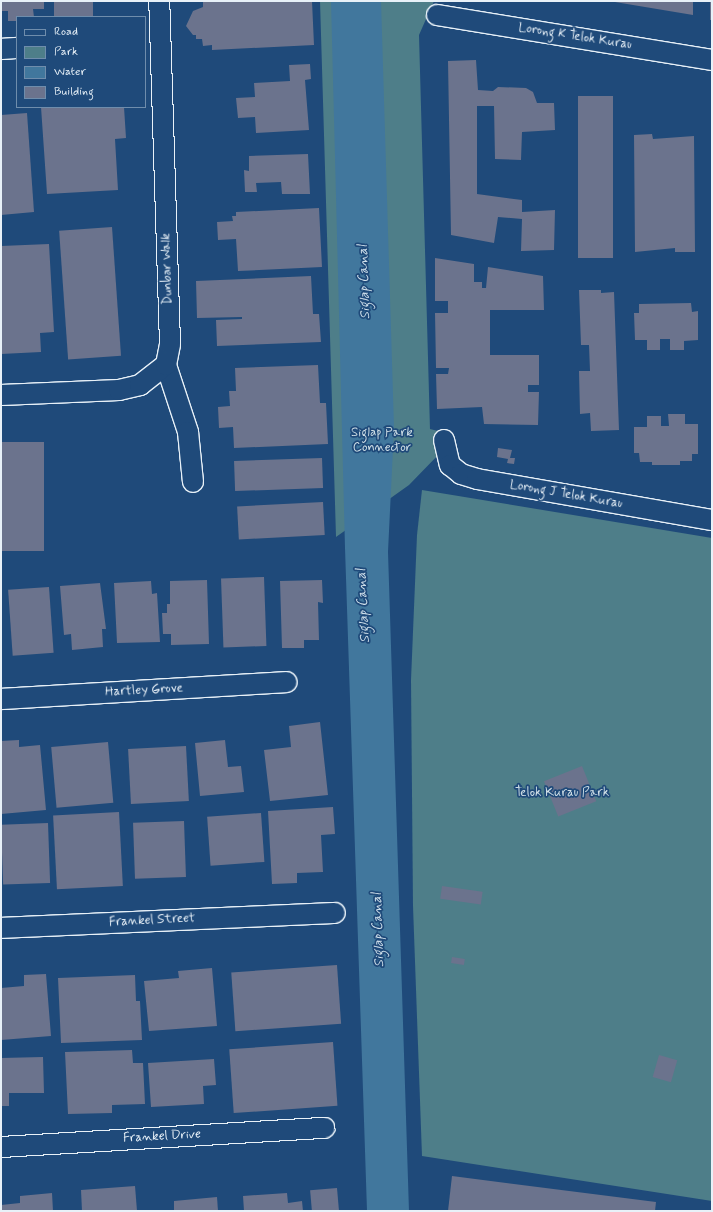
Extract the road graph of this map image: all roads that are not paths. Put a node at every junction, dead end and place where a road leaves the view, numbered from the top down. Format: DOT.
graph roads {
  1 [pos="159,1"];
  2 [pos="437,15"];
  3 [pos="153,44"];
  4 [pos="16,48"];
  5 [pos="1,49"];
  6 [pos="712,60"];
  7 [pos="166,365"];
  8 [pos="1,395"];
  9 [pos="444,440"];
  10 [pos="192,482"];
  11 [pos="712,520"];
  12 [pos="286,682"];
  13 [pos="1,699"];
  14 [pos="335,913"];
  15 [pos="1,928"];
  16 [pos="324,1128"];
  17 [pos="1,1147"];
  1 -- 3 [label="street, Dunbar Walk"];
  2 -- 6 [label="street, Lorong K Telok Kurau"];
  3 -- 7 [label="street, Dunbar Walk"];
  4 -- 5 [label="street"];
  7 -- 8 [label="street"];
  7 -- 10 [label="street"];
  9 -- 11 [label="street, Lorong J Telok Kurau"];
  12 -- 13 [label="street, Hartley Grove"];
  14 -- 15 [label="street, Frankel Street"];
  16 -- 17 [label="street, Frankel Drive"];
}
